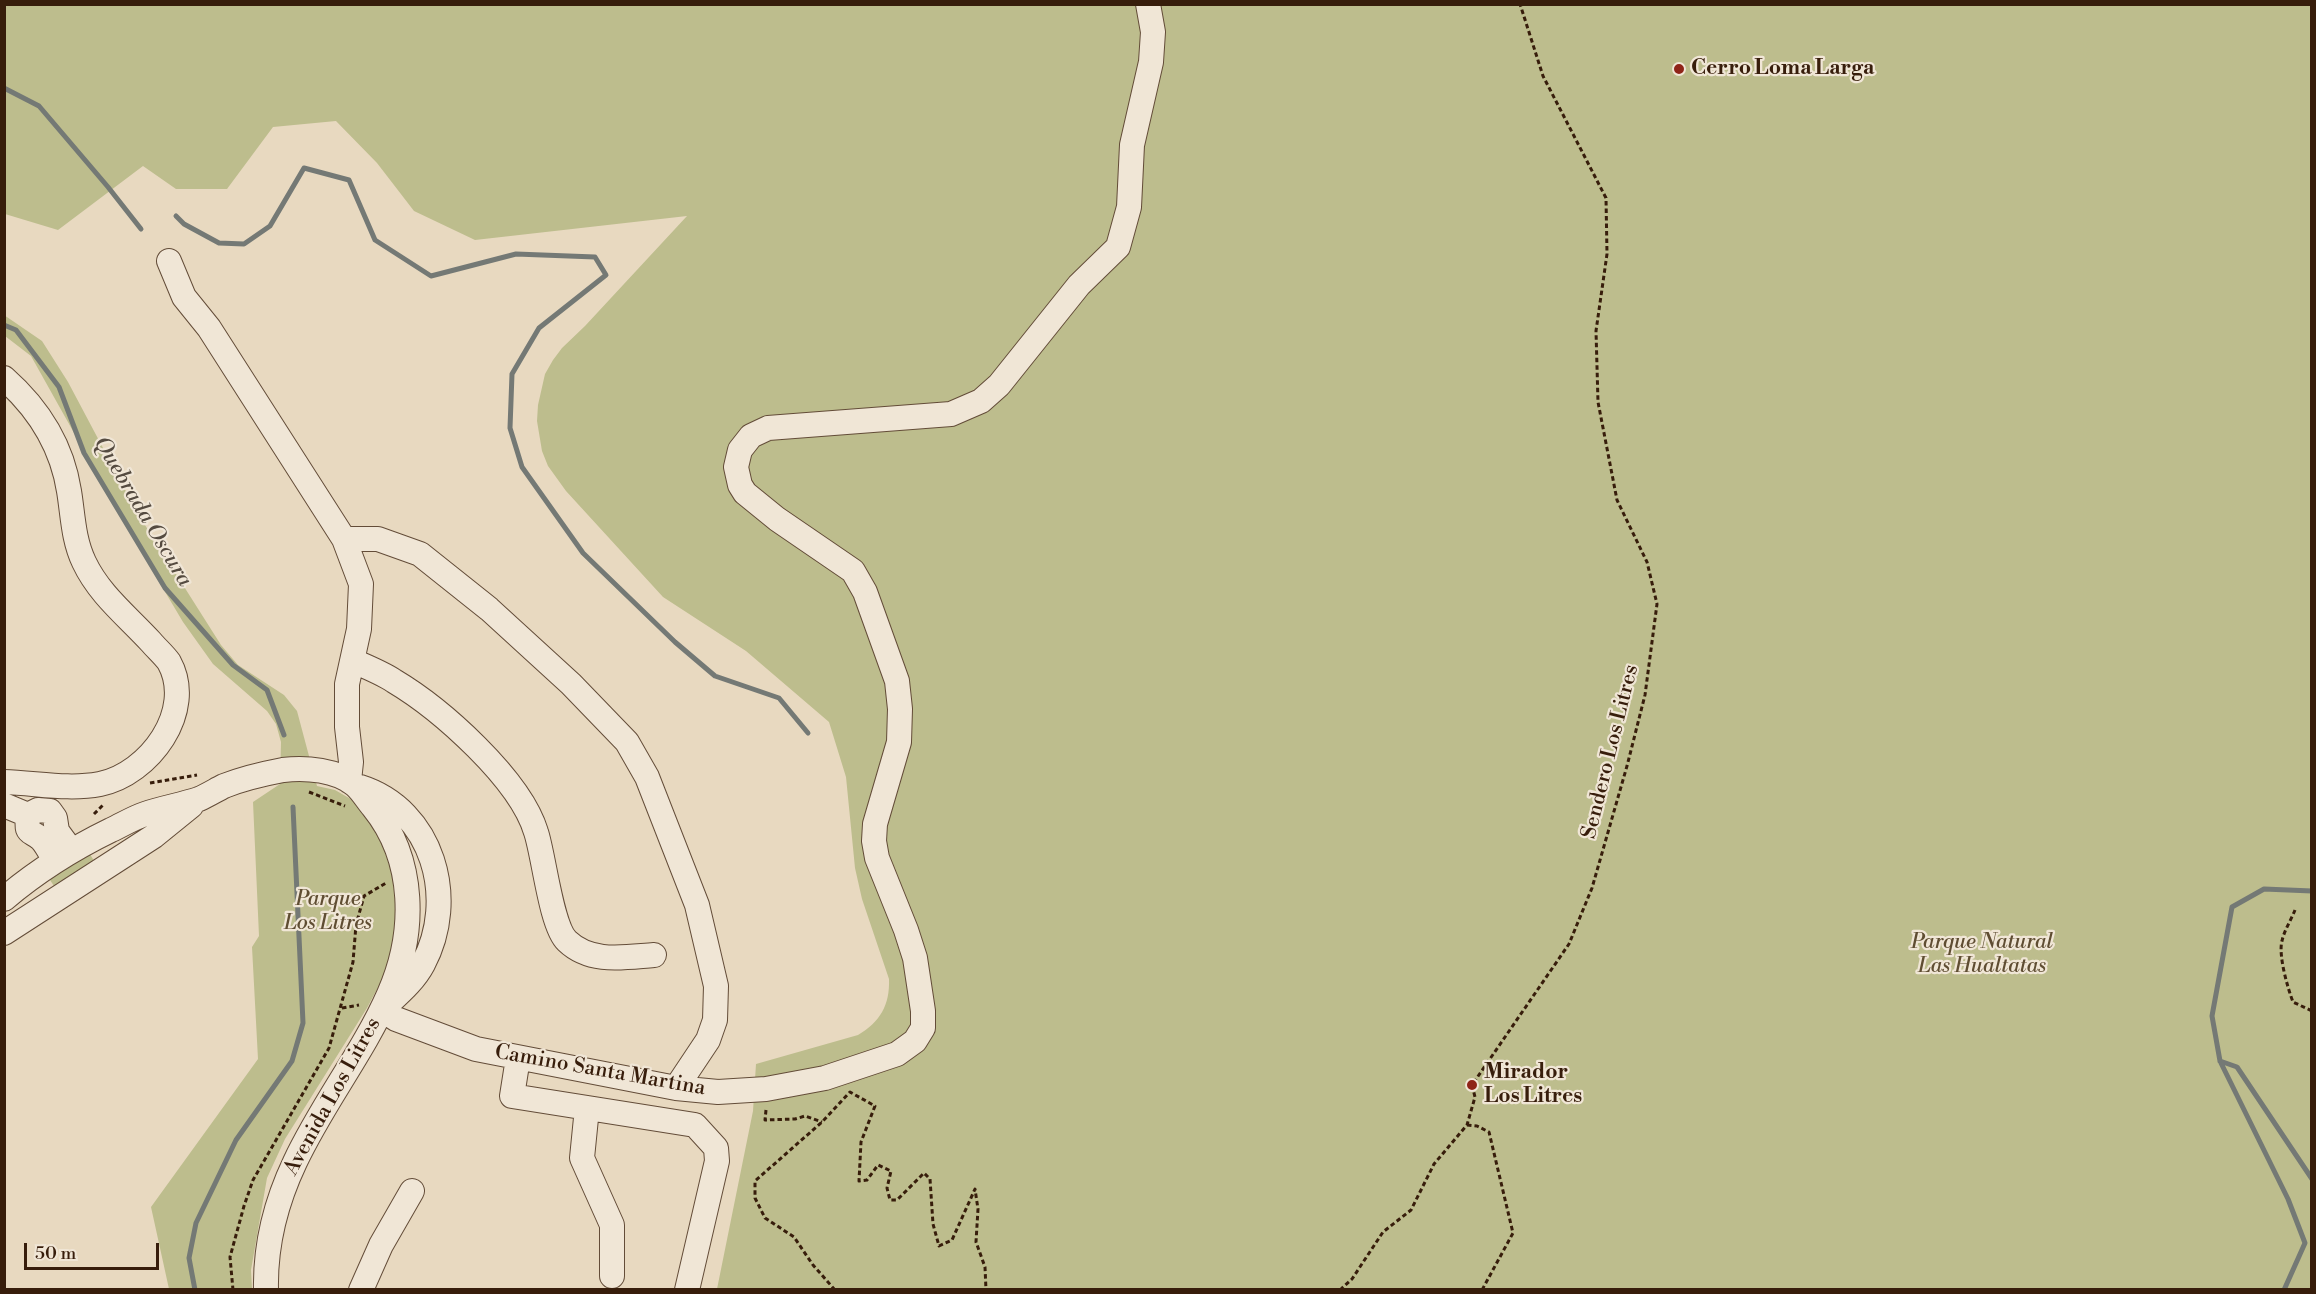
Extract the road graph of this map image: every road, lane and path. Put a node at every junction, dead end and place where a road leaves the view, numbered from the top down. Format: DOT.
graph roads {
  1 [pos="1148,4"];
  2 [pos="1520,4"];
  3 [pos="169,261"];
  4 [pos="4,378"];
  5 [pos="344,539"];
  6 [pos="353,661"];
  7 [pos="202,772"];
  8 [pos="4,782"];
  9 [pos="147,783"];
  10 [pos="353,784"];
  11 [pos="300,790"];
  12 [pos="112,797"];
  13 [pos="200,799"];
  14 [pos="4,805"];
  15 [pos="352,812"];
  16 [pos="143,815"];
  17 [pos="89,819"];
  18 [pos="20,824"];
  19 [pos="154,836"];
  20 [pos="63,856"];
  21 [pos="389,882"];
  22 [pos="4,899"];
  23 [pos="2295,910"];
  24 [pos="6,932"];
  25 [pos="654,955"];
  26 [pos="382,1010"];
  27 [pos="2312,1011"];
  28 [pos="518,1059"];
  29 [pos="676,1088"];
  30 [pos="587,1108"];
  31 [pos="765,1120"];
  32 [pos="822,1122"];
  33 [pos="1467,1125"];
  34 [pos="412,1191"];
  35 [pos="612,1276"];
  36 [pos="233,1290"];
  37 [pos="266,1290"];
  38 [pos="361,1290"];
  39 [pos="687,1290"];
  40 [pos="835,1290"];
  41 [pos="986,1290"];
  42 [pos="1340,1290"];
  43 [pos="1482,1290"];
  1 -- 29 [label="street, Camino Santa Martina"];
  2 -- 33 [label="path, Sendero Los Litres"];
  3 -- 5 [label="street"];
  4 -- 8 [label="street"];
  5 -- 6 [label="street"];
  5 -- 29 [label="street"];
  6 -- 10 [label="street"];
  6 -- 25 [label="street"];
  7 -- 9 [label="path"];
  10 -- 13 [label="street"];
  10 -- 26 [label="street, Avenida Los Litres"];
  11 -- 15 [label="path"];
  12 -- 17 [label="path"];
  13 -- 16 [label="street"];
  13 -- 19 [label="street"];
  14 -- 18 [label="street"];
  16 -- 19 [label="street"];
  16 -- 20 [label="street"];
  18 -- 20 [label="street"];
  19 -- 24 [label="street"];
  20 -- 22 [label="street"];
  21 -- 36 [label="path"];
  23 -- 27 [label="path"];
  26 -- 28 [label="street, Camino Santa Martina"];
  26 -- 37 [label="street, Avenida Los Litres"];
  28 -- 29 [label="street, Camino Santa Martina"];
  28 -- 30 [label="street"];
  30 -- 35 [label="street"];
  30 -- 39 [label="street"];
  31 -- 32 [label="path"];
  32 -- 40 [label="path"];
  32 -- 41 [label="path"];
  33 -- 42 [label="path"];
  33 -- 43 [label="path"];
  34 -- 38 [label="street"];
}
